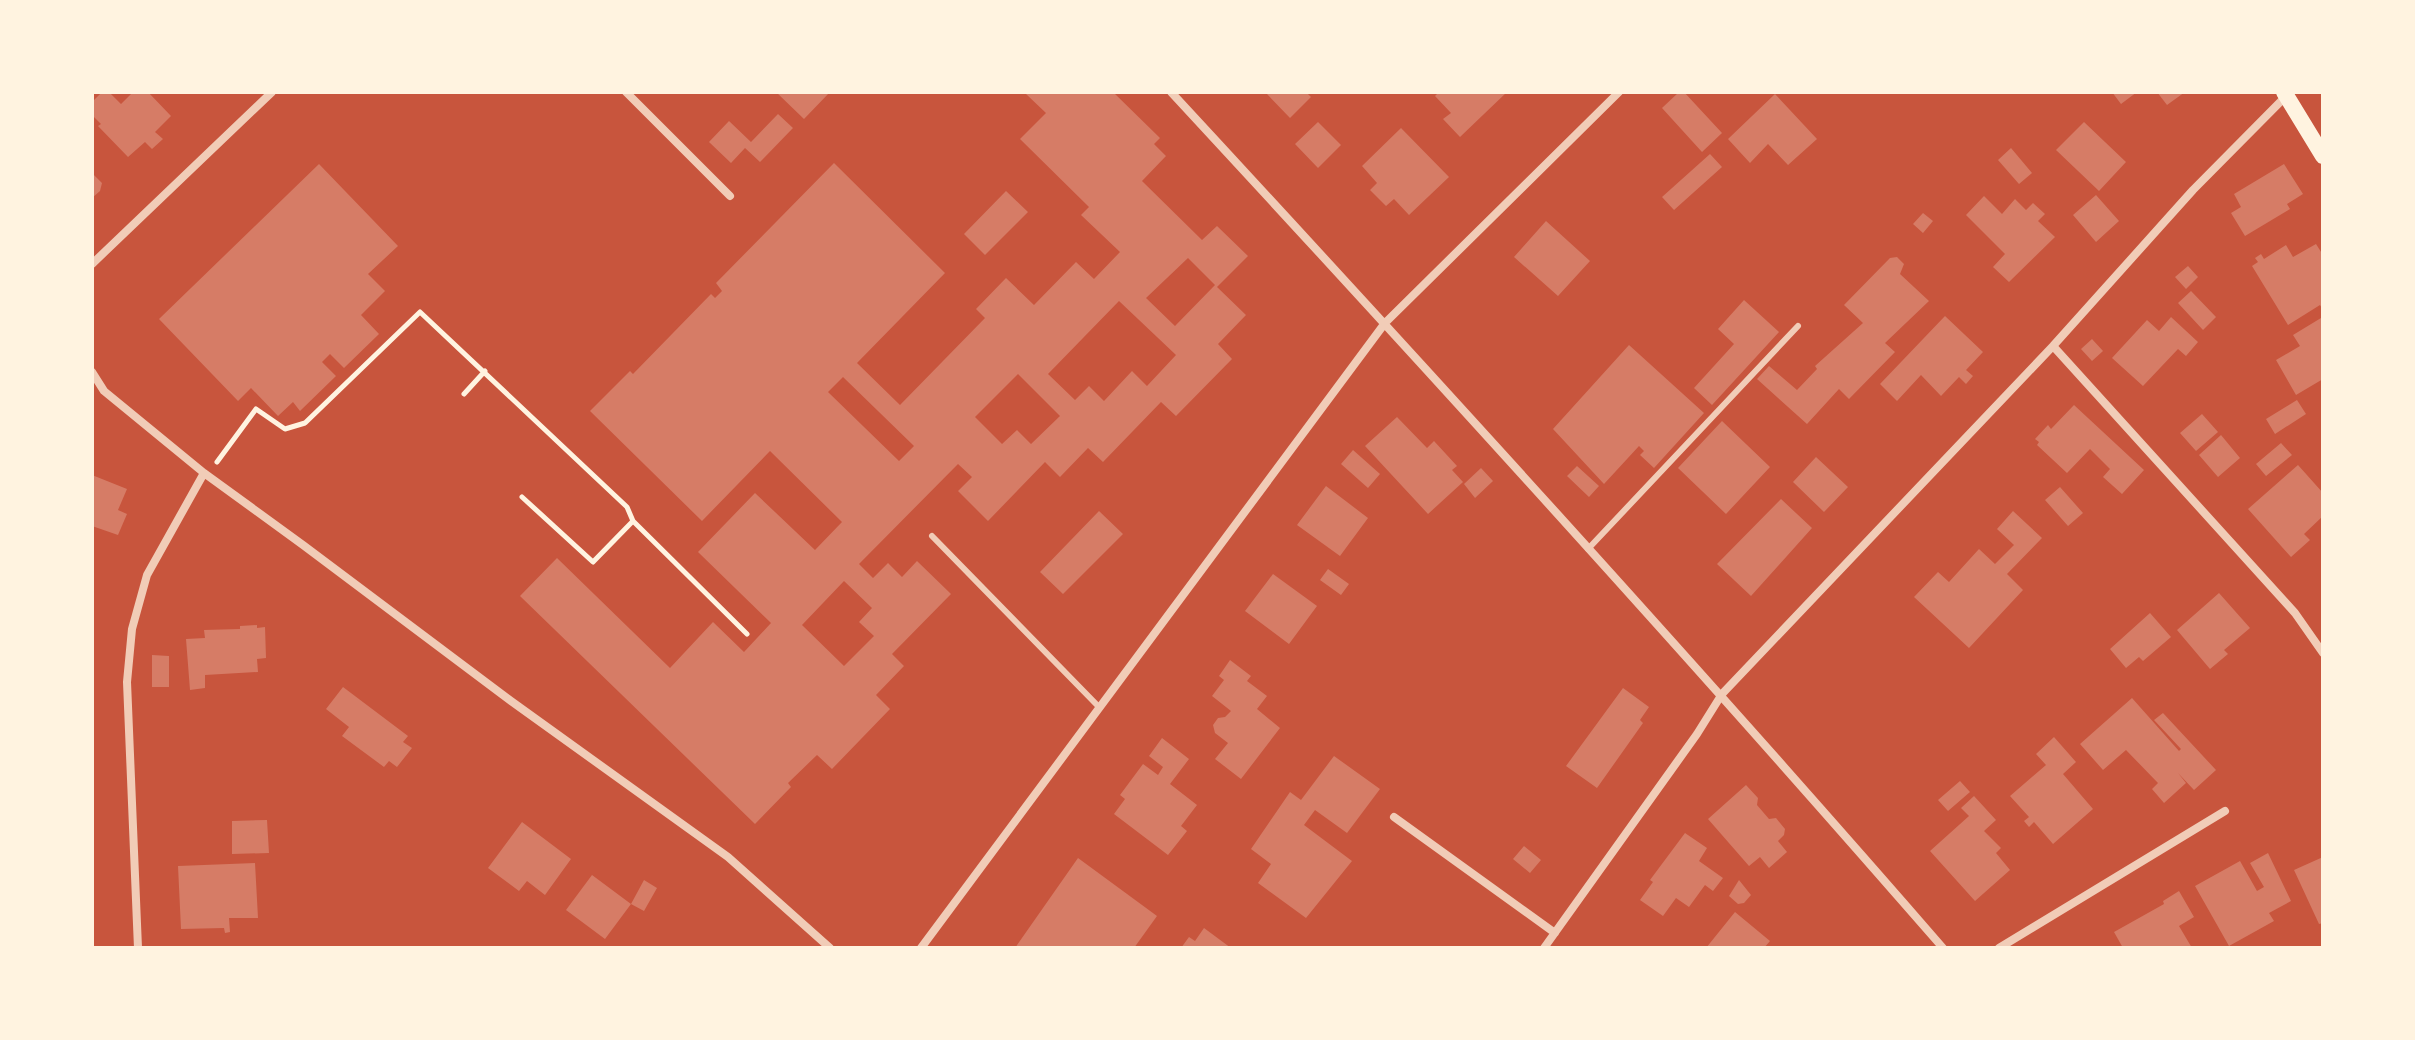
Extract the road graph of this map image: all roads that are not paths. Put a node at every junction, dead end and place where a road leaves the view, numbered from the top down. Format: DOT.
graph roads {
  1 [pos="272,92"];
  2 [pos="626,92"];
  3 [pos="1171,92"];
  4 [pos="1619,92"];
  5 [pos="2285,94"];
  6 [pos="2323,156"];
  7 [pos="730,196"];
  8 [pos="92,264"];
  9 [pos="1385,323"];
  10 [pos="1798,326"];
  11 [pos="2053,346"];
  12 [pos="92,372"];
  13 [pos="104,391"];
  14 [pos="92,394"];
  15 [pos="206,474"];
  16 [pos="932,536"];
  17 [pos="1588,549"];
  18 [pos="2323,653"];
  19 [pos="1722,694"];
  20 [pos="1099,707"];
  21 [pos="2225,811"];
  22 [pos="1394,817"];
  23 [pos="1555,933"];
  24 [pos="138,948"];
  25 [pos="830,948"];
  26 [pos="921,948"];
  27 [pos="1544,948"];
  28 [pos="1943,948"];
  29 [pos="1999,948"];
  1 -- 8 [label="street"];
  2 -- 7 [label="street"];
  3 -- 9 [label="street"];
  4 -- 9 [label="street"];
  5 -- 6 [label="main road"];
  5 -- 11 [label="street"];
  9 -- 17 [label="street"];
  9 -- 20 [label="street"];
  10 -- 17 [label="lane"];
  11 -- 18 [label="street"];
  11 -- 19 [label="street"];
  12 -- 13 [label="street"];
  13 -- 14 [label="street"];
  13 -- 15 [label="street"];
  15 -- 24 [label="street"];
  15 -- 25 [label="street"];
  16 -- 20 [label="lane"];
  17 -- 19 [label="street"];
  19 -- 23 [label="street"];
  19 -- 28 [label="street"];
  20 -- 26 [label="street"];
  21 -- 29 [label="street"];
  22 -- 23 [label="street"];
  23 -- 27 [label="street"];
}
